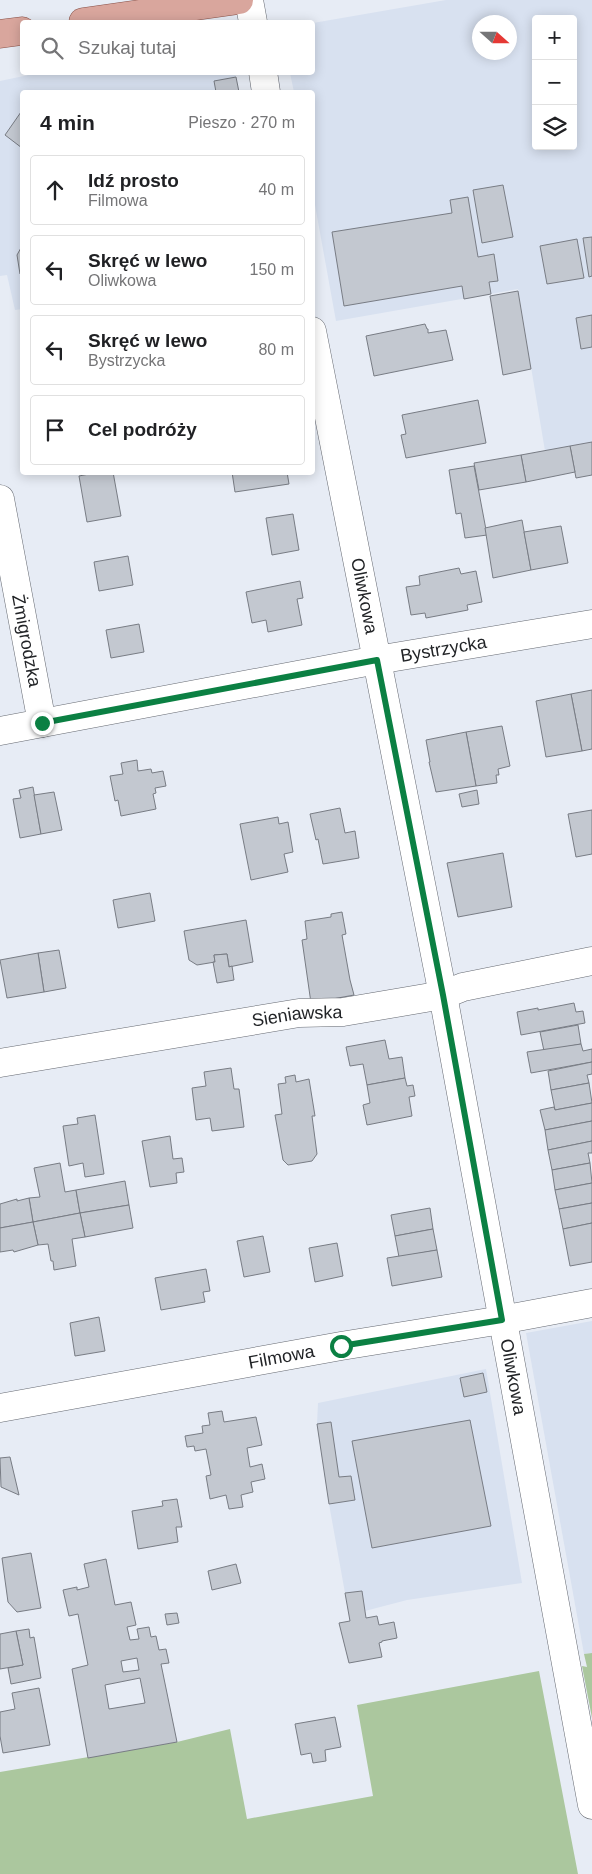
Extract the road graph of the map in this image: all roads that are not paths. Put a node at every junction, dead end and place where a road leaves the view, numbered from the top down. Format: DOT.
graph roads {
  1 [pos="239,0"];
  2 [pos="248,0"];
  3 [pos="97,20"];
  4 [pos="253,20"];
  5 [pos="20,31"];
  6 [pos="0,34"];
  7 [pos="263,75"];
  8 [pos="266,90"];
  9 [pos="315,346"];
  10 [pos="0,499"];
  11 [pos="592,624"];
  12 [pos="377,660"];
  13 [pos="42,723"];
  14 [pos="0,731"];
  15 [pos="592,961"];
  16 [pos="443,995"];
  17 [pos="0,1063"];
  18 [pos="592,1303"];
  19 [pos="502,1320"];
  20 [pos="0,1408"];
  21 [pos="592,1805"];
  1 -- 3 [label="main road"];
  2 -- 4 [label="street"];
  5 -- 6 [label="main road"];
  7 -- 8 [label="street"];
  9 -- 12 [label="street, Oliwkowa"];
  10 -- 13 [label="street, Żmigrodzka"];
  11 -- 12 [label="street, Bystrzycka"];
  12 -- 13 [label="street, Bystrzycka"];
  12 -- 16 [label="street, Oliwkowa"];
  13 -- 14 [label="street, Bystrzycka"];
  15 -- 16 [label="street, Sieniawska"];
  16 -- 17 [label="street, Sieniawska"];
  16 -- 19 [label="street, Oliwkowa"];
  18 -- 19 [label="street, Filmowa"];
  19 -- 20 [label="street, Filmowa"];
  19 -- 21 [label="street, Oliwkowa"];
}
